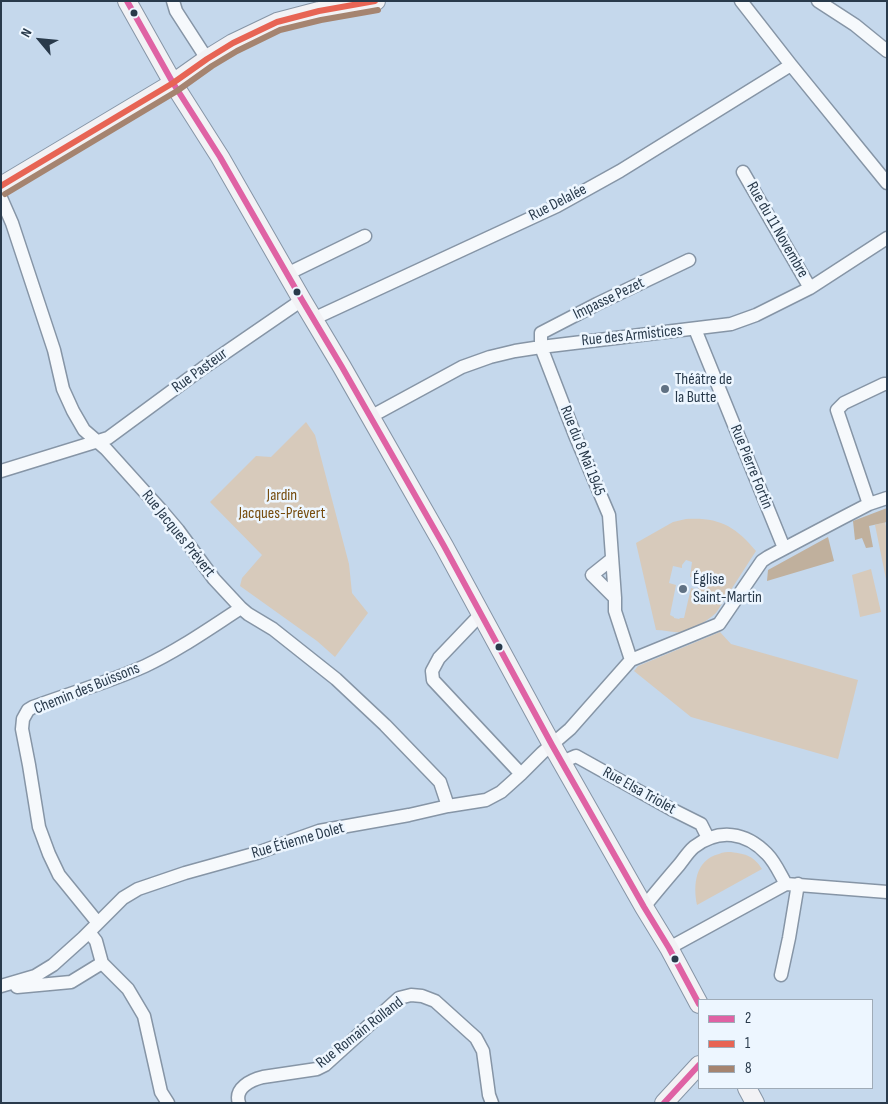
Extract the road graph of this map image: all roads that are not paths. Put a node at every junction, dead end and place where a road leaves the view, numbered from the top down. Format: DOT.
graph roads {
  1 [pos="128,1"];
  2 [pos="173,1"];
  3 [pos="818,1"];
  4 [pos="365,2"];
  5 [pos="749,4"];
  6 [pos="887,51"];
  7 [pos="207,59"];
  8 [pos="791,65"];
  9 [pos="173,83"];
  10 [pos="743,172"];
  11 [pos="887,183"];
  12 [pos="1,186"];
  13 [pos="1,198"];
  14 [pos="365,236"];
  15 [pos="887,238"];
  16 [pos="689,260"];
  17 [pos="287,274"];
  18 [pos="810,288"];
  19 [pos="302,300"];
  20 [pos="313,319"];
  21 [pos="695,329"];
  22 [pos="541,346"];
  23 [pos="887,384"];
  24 [pos="370,417"];
  25 [pos="97,442"];
  26 [pos="1,471"];
  27 [pos="887,498"];
  28 [pos="869,504"];
  29 [pos="784,548"];
  30 [pos="612,559"];
  31 [pos="615,598"];
  32 [pos="241,608"];
  33 [pos="481,614"];
  34 [pos="631,660"];
  35 [pos="552,745"];
  36 [pos="562,762"];
  37 [pos="521,774"];
  38 [pos="448,806"];
  39 [pos="708,838"];
  40 [pos="792,884"];
  41 [pos="887,892"];
  42 [pos="644,906"];
  43 [pos="94,927"];
  44 [pos="669,948"];
  45 [pos="102,964"];
  46 [pos="780,975"];
  47 [pos="1,986"];
  48 [pos="698,1002"];
  49 [pos="698,1067"];
  50 [pos="748,1089"];
  51 [pos="168,1103"];
  52 [pos="239,1103"];
  53 [pos="492,1103"];
  54 [pos="664,1103"];
  55 [pos="755,1103"];
  1 -- 9 [label="main road"];
  2 -- 7 [label="street"];
  3 -- 6 [label="street"];
  4 -- 7 [label="main road"];
  5 -- 8 [label="street"];
  7 -- 9 [label="main road"];
  8 -- 11 [label="street"];
  8 -- 20 [label="street, Rue Delalée"];
  9 -- 12 [label="main road"];
  9 -- 17 [label="main road"];
  10 -- 18 [label="street, Rue du 11 Novembre"];
  13 -- 25 [label="street, Rue Jacques Prévert"];
  14 -- 17 [label="street"];
  15 -- 18 [label="street, Rue des Armistices"];
  16 -- 22 [label="street, Impasse Pezet"];
  17 -- 19 [label="main road"];
  18 -- 21 [label="street, Rue des Armistices"];
  19 -- 20 [label="main road"];
  19 -- 25 [label="street, Rue Pasteur"];
  20 -- 24 [label="main road"];
  21 -- 22 [label="street, Rue des Armistices"];
  21 -- 29 [label="street, Rue Pierre Fortin"];
  22 -- 24 [label="street, Rue des Armistices"];
  22 -- 30 [label="street, Rue du 8 Mai 1945"];
  23 -- 28 [label="street"];
  24 -- 33 [label="main road"];
  25 -- 26 [label="street, Rue Pasteur"];
  25 -- 32 [label="street, Rue Jacques Prévert"];
  27 -- 28 [label="street"];
  28 -- 29 [label="street"];
  29 -- 34 [label="street"];
  30 -- 31 [label="street, Rue du 8 Mai 1945"];
  30 -- 31 [label="street"];
  31 -- 34 [label="street, Rue du 8 Mai 1945"];
  32 -- 38 [label="street, Rue Jacques Prévert"];
  32 -- 43 [label="street, Chemin des Buissons"];
  33 -- 35 [label="main road"];
  33 -- 37 [label="street"];
  34 -- 35 [label="street, Rue Étienne Dolet"];
  35 -- 36 [label="main road"];
  35 -- 37 [label="street, Rue Étienne Dolet"];
  36 -- 39 [label="street, Rue Elsa Triolet"];
  36 -- 42 [label="main road"];
  37 -- 38 [label="street, Rue Étienne Dolet"];
  38 -- 43 [label="street, Rue Étienne Dolet"];
  39 -- 40 [label="street"];
  39 -- 42 [label="street"];
  40 -- 41 [label="street"];
  40 -- 44 [label="street"];
  40 -- 46 [label="street"];
  42 -- 44 [label="main road"];
  43 -- 45 [label="street, Chemin des Buissons"];
  43 -- 47 [label="street, Rue Étienne Dolet"];
  44 -- 48 [label="main road"];
  45 -- 47 [label="street"];
  45 -- 51 [label="street"];
  49 -- 54 [label="main road"];
  50 -- 55 [label="main road"];
  52 -- 53 [label="street, Rue Romain Rolland"];
}
